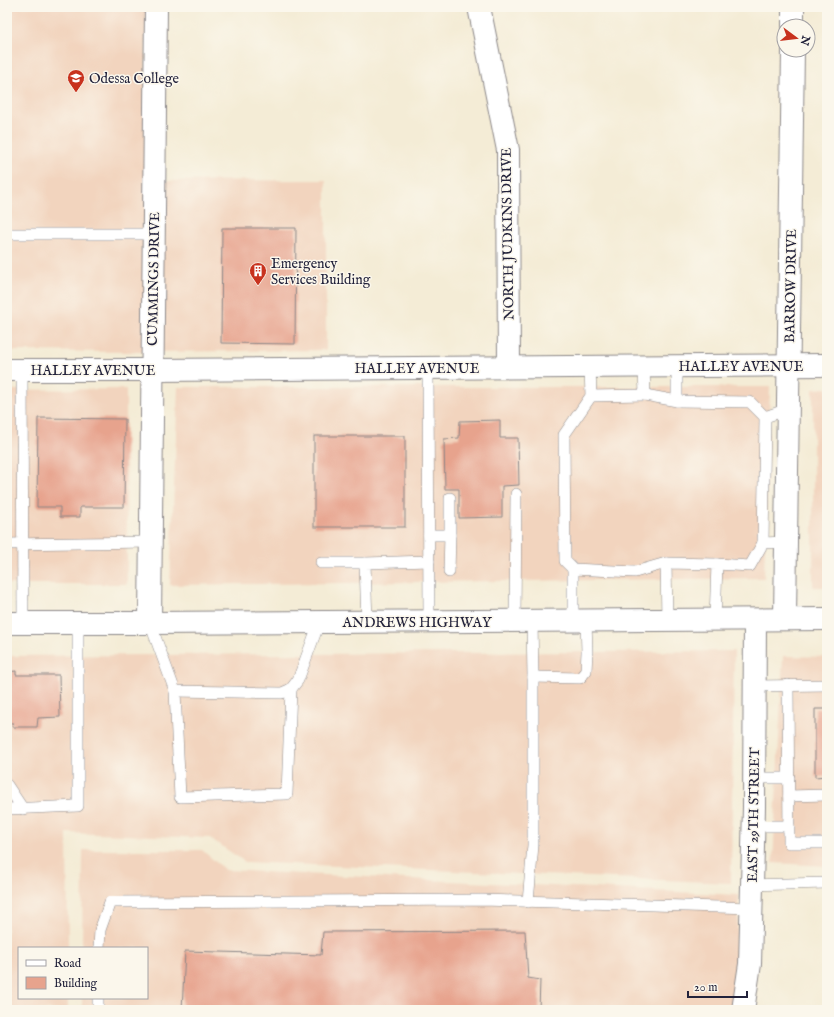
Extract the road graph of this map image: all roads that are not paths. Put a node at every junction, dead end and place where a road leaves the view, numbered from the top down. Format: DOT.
graph roads {
  1 [pos="156,7"];
  2 [pos="478,7"];
  3 [pos="793,7"];
  4 [pos="793,18"];
  5 [pos="793,58"];
  6 [pos="7,234"];
  7 [pos="154,234"];
  8 [pos="827,365"];
  9 [pos="677,366"];
  10 [pos="789,366"];
  11 [pos="509,367"];
  12 [pos="590,367"];
  13 [pos="644,367"];
  14 [pos="428,368"];
  15 [pos="14,370"];
  16 [pos="152,370"];
  17 [pos="645,395"];
  18 [pos="591,396"];
  19 [pos="677,401"];
  20 [pos="788,409"];
  21 [pos="764,417"];
  22 [pos="516,494"];
  23 [pos="450,498"];
  24 [pos="430,535"];
  25 [pos="450,535"];
  26 [pos="151,542"];
  27 [pos="786,542"];
  28 [pos="763,543"];
  29 [pos="7,544"];
  30 [pos="23,544"];
  31 [pos="429,561"];
  32 [pos="321,563"];
  33 [pos="365,563"];
  34 [pos="666,564"];
  35 [pos="717,564"];
  36 [pos="573,570"];
  37 [pos="449,572"];
  38 [pos="785,619"];
  39 [pos="827,619"];
  40 [pos="667,620"];
  41 [pos="715,620"];
  42 [pos="755,620"];
  43 [pos="524,621"];
  44 [pos="580,621"];
  45 [pos="319,622"];
  46 [pos="367,622"];
  47 [pos="429,622"];
  48 [pos="15,623"];
  49 [pos="78,623"];
  50 [pos="150,623"];
  51 [pos="534,678"];
  52 [pos="788,685"];
  53 [pos="827,685"];
  54 [pos="754,686"];
  55 [pos="291,689"];
  56 [pos="175,691"];
  57 [pos="754,778"];
  58 [pos="789,778"];
  59 [pos="7,785"];
  60 [pos="827,795"];
  61 [pos="789,796"];
  62 [pos="7,809"];
  63 [pos="23,809"];
  64 [pos="753,826"];
  65 [pos="788,826"];
  66 [pos="827,843"];
  67 [pos="827,883"];
  68 [pos="752,885"];
  69 [pos="528,902"];
  70 [pos="752,908"];
  71 [pos="100,947"];
  72 [pos="98,999"];
  73 [pos="98,1010"];
  74 [pos="743,1010"];
  1 -- 7 [label="street, CUMMINGS DRIVE"];
  2 -- 11 [label="street, NORTH JUDKINS DRIVE"];
  3 -- 4 [label="street"];
  5 -- 10 [label="street, BARROW DRIVE"];
  6 -- 7 [label="lane"];
  7 -- 16 [label="street, CUMMINGS DRIVE"];
  8 -- 10 [label="street, HALLEY AVENUE"];
  9 -- 10 [label="street, HALLEY AVENUE"];
  9 -- 13 [label="street, HALLEY AVENUE"];
  9 -- 19 [label="lane"];
  10 -- 20 [label="street, BARROW DRIVE"];
  11 -- 12 [label="street, HALLEY AVENUE"];
  11 -- 14 [label="street, HALLEY AVENUE"];
  12 -- 13 [label="street, HALLEY AVENUE"];
  12 -- 18 [label="lane"];
  13 -- 17 [label="lane"];
  14 -- 16 [label="street, HALLEY AVENUE"];
  14 -- 24 [label="lane"];
  15 -- 16 [label="street, HALLEY AVENUE"];
  15 -- 30 [label="lane"];
  16 -- 26 [label="street, CUMMINGS DRIVE"];
  17 -- 18 [label="lane"];
  17 -- 19 [label="lane"];
  18 -- 36 [label="lane"];
  19 -- 21 [label="lane"];
  20 -- 21 [label="lane"];
  20 -- 27 [label="street, BARROW DRIVE"];
  21 -- 28 [label="lane"];
  22 -- 43 [label="lane"];
  23 -- 25 [label="lane"];
  24 -- 25 [label="lane"];
  24 -- 31 [label="lane"];
  25 -- 37 [label="lane"];
  26 -- 30 [label="lane"];
  26 -- 50 [label="street, CUMMINGS DRIVE"];
  27 -- 28 [label="lane"];
  27 -- 38 [label="street, BARROW DRIVE"];
  28 -- 35 [label="lane"];
  29 -- 30 [label="lane"];
  30 -- 48 [label="lane"];
  31 -- 33 [label="lane"];
  31 -- 47 [label="lane"];
  32 -- 33 [label="lane"];
  33 -- 46 [label="lane"];
  34 -- 35 [label="lane"];
  34 -- 36 [label="lane"];
  34 -- 40 [label="lane"];
  35 -- 41 [label="lane"];
  36 -- 44 [label="lane"];
  38 -- 39 [label="street, ANDREWS HIGHWAY"];
  38 -- 42 [label="street, ANDREWS HIGHWAY"];
  40 -- 41 [label="street, ANDREWS HIGHWAY"];
  40 -- 44 [label="street, ANDREWS HIGHWAY"];
  41 -- 42 [label="street, ANDREWS HIGHWAY"];
  42 -- 54 [label="street, EAST 29TH STREET"];
  43 -- 44 [label="street, ANDREWS HIGHWAY"];
  43 -- 47 [label="street, ANDREWS HIGHWAY"];
  43 -- 51 [label="lane"];
  44 -- 51 [label="lane"];
  45 -- 46 [label="street, ANDREWS HIGHWAY"];
  45 -- 50 [label="street, ANDREWS HIGHWAY"];
  45 -- 55 [label="lane"];
  46 -- 47 [label="street, ANDREWS HIGHWAY"];
  48 -- 49 [label="street, ANDREWS HIGHWAY"];
  49 -- 50 [label="street, ANDREWS HIGHWAY"];
  49 -- 63 [label="lane"];
  50 -- 56 [label="lane"];
  51 -- 69 [label="lane"];
  52 -- 53 [label="lane"];
  52 -- 54 [label="lane"];
  52 -- 58 [label="lane"];
  54 -- 57 [label="street, EAST 29TH STREET"];
  55 -- 56 [label="lane"];
  55 -- 56 [label="lane"];
  57 -- 58 [label="lane"];
  57 -- 64 [label="street, EAST 29TH STREET"];
  58 -- 61 [label="lane"];
  59 -- 63 [label="lane"];
  60 -- 61 [label="lane"];
  61 -- 65 [label="lane"];
  62 -- 63 [label="lane"];
  64 -- 65 [label="lane"];
  64 -- 68 [label="street, EAST 29TH STREET"];
  65 -- 66 [label="lane"];
  67 -- 68 [label="lane"];
  68 -- 70 [label="street, EAST 29TH STREET"];
  69 -- 70 [label="lane"];
  69 -- 71 [label="lane"];
  70 -- 74 [label="street, EAST 29TH STREET"];
  72 -- 73 [label="lane"];
}
